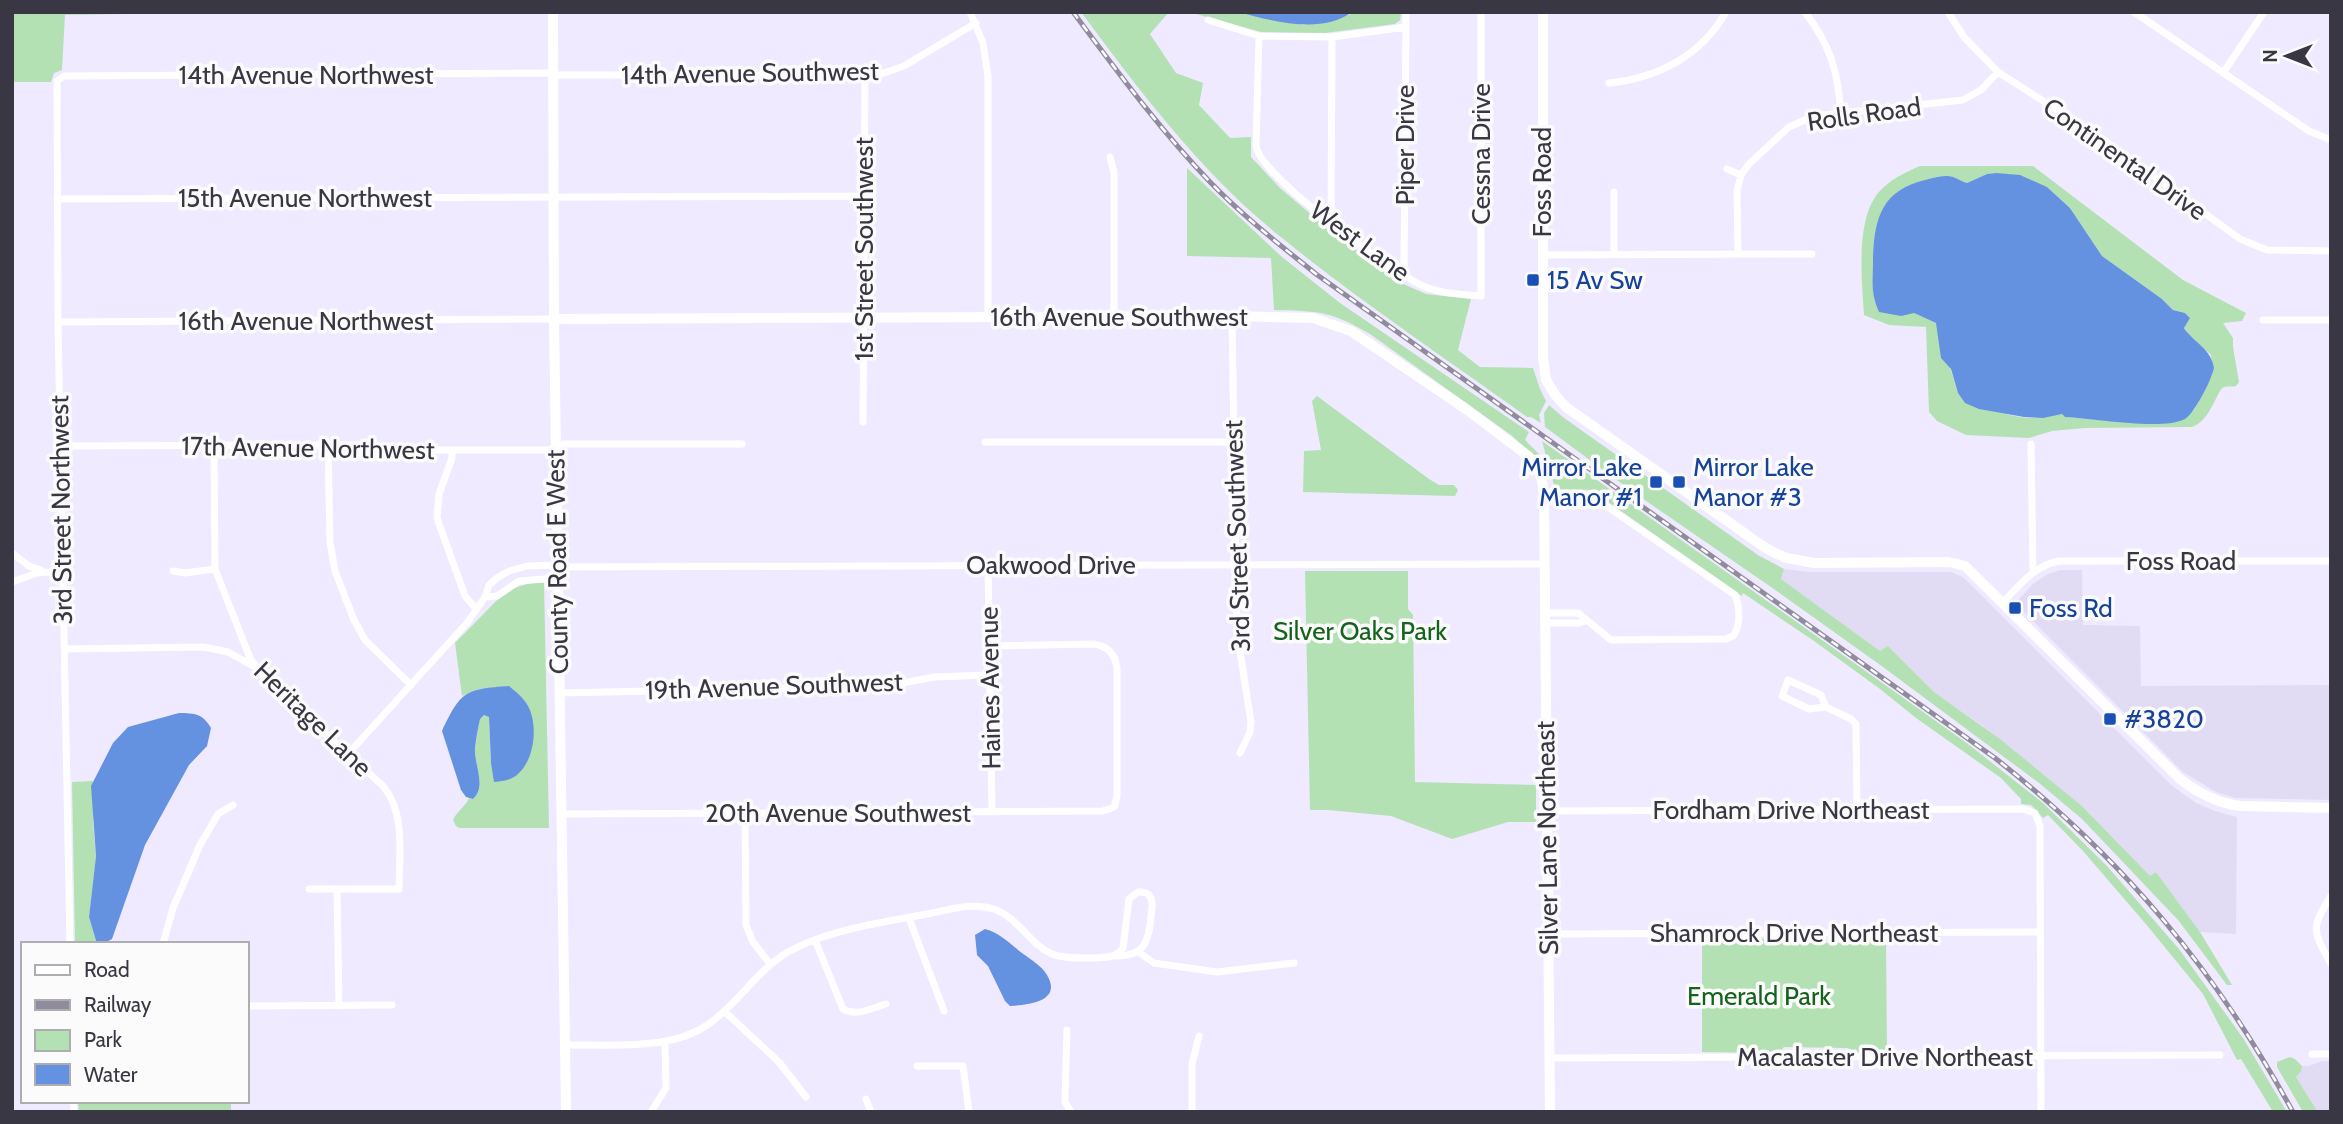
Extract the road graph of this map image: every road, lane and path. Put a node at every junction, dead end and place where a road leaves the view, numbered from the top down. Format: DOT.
graph roads {
  1 [pos="553,12"];
  2 [pos="970,12"];
  3 [pos="1406,12"];
  4 [pos="1482,12"];
  5 [pos="1543,12"];
  6 [pos="1726,12"];
  7 [pos="1805,12"];
  8 [pos="1948,12"];
  9 [pos="2134,12"];
  10 [pos="2264,12"];
  11 [pos="1208,20"];
  12 [pos="976,23"];
  13 [pos="1406,27"];
  14 [pos="1259,36"];
  15 [pos="1332,37"];
  16 [pos="1998,72"];
  17 [pos="2223,73"];
  18 [pos="553,74"];
  19 [pos="865,75"];
  20 [pos="60,77"];
  21 [pos="1609,83"];
  22 [pos="1841,114"];
  23 [pos="2331,139"];
  24 [pos="1110,157"];
  25 [pos="1727,169"];
  26 [pos="1741,175"];
  27 [pos="1614,192"];
  28 [pos="553,196"];
  29 [pos="865,196"];
  30 [pos="57,199"];
  31 [pos="1331,222"];
  32 [pos="2331,251"];
  33 [pos="1738,254"];
  34 [pos="1812,254"];
  35 [pos="1542,255"];
  36 [pos="1614,255"];
  37 [pos="1404,278"];
  38 [pos="1481,296"];
  39 [pos="1232,316"];
  40 [pos="1114,317"];
  41 [pos="863,318"];
  42 [pos="988,318"];
  43 [pos="554,319"];
  44 [pos="2263,320"];
  45 [pos="2331,320"];
  46 [pos="58,322"];
  47 [pos="863,422"];
  48 [pos="985,442"];
  49 [pos="1234,442"];
  50 [pos="742,444"];
  51 [pos="2031,444"];
  52 [pos="328,445"];
  53 [pos="60,446"];
  54 [pos="214,446"];
  55 [pos="556,447"];
  56 [pos="452,450"];
  57 [pos="1544,494"];
  58 [pos="12,553"];
  59 [pos="2331,561"];
  60 [pos="1237,564"];
  61 [pos="1544,564"];
  62 [pos="988,565"];
  63 [pos="215,569"];
  64 [pos="558,570"];
  65 [pos="52,571"];
  66 [pos="63,571"];
  67 [pos="173,571"];
  68 [pos="2033,572"];
  69 [pos="12,582"];
  70 [pos="485,597"];
  71 [pos="2003,602"];
  72 [pos="476,609"];
  73 [pos="1545,618"];
  74 [pos="989,646"];
  75 [pos="65,649"];
  76 [pos="259,671"];
  77 [pos="989,675"];
  78 [pos="411,685"];
  79 [pos="559,693"];
  80 [pos="1826,707"];
  81 [pos="1240,753"];
  82 [pos="348,754"];
  83 [pos="233,805"];
  84 [pos="2331,807"];
  85 [pos="1857,810"];
  86 [pos="1546,811"];
  87 [pos="992,812"];
  88 [pos="745,813"];
  89 [pos="562,814"];
  90 [pos="309,889"];
  91 [pos="337,889"];
  92 [pos="2331,896"];
  93 [pos="909,918"];
  94 [pos="2040,932"];
  95 [pos="1548,934"];
  96 [pos="816,940"];
  97 [pos="70,942"];
  98 [pos="164,942"];
  99 [pos="1137,951"];
  100 [pos="1114,956"];
  101 [pos="1294,963"];
  102 [pos="770,964"];
  103 [pos="2331,964"];
  104 [pos="886,1004"];
  105 [pos="392,1005"];
  106 [pos="248,1006"];
  107 [pos="339,1006"];
  108 [pos="944,1011"];
  109 [pos="724,1012"];
  110 [pos="1067,1030"];
  111 [pos="1199,1036"];
  112 [pos="665,1042"];
  113 [pos="565,1045"];
  114 [pos="2331,1054"];
  115 [pos="2220,1055"];
  116 [pos="2312,1055"];
  117 [pos="2041,1056"];
  118 [pos="1549,1058"];
  119 [pos="917,1066"];
  120 [pos="806,1097"];
  121 [pos="866,1099"];
  122 [pos="566,1112"];
  123 [pos="651,1112"];
  124 [pos="871,1112"];
  125 [pos="969,1112"];
  126 [pos="1071,1112"];
  127 [pos="1192,1112"];
  128 [pos="1550,1112"];
  129 [pos="2041,1112"];
  1 -- 18 [label="street, County Road E West"];
  2 -- 12 [label="street"];
  3 -- 13 [label="street, Piper Drive"];
  4 -- 38 [label="street, Cessna Drive"];
  5 -- 35 [label="street, Foss Road"];
  6 -- 21 [label="street"];
  7 -- 22 [label="street"];
  8 -- 16 [label="street, Continental Drive"];
  9 -- 17 [label="street"];
  10 -- 17 [label="street"];
  11 -- 14 [label="street"];
  12 -- 19 [label="street, 14th Avenue Southwest"];
  12 -- 42 [label="street"];
  13 -- 15 [label="street"];
  13 -- 37 [label="street, Piper Drive"];
  14 -- 15 [label="street"];
  14 -- 31 [label="street, West Lane"];
  15 -- 31 [label="street"];
  16 -- 22 [label="street, Rolls Road"];
  16 -- 32 [label="street, Continental Drive"];
  17 -- 23 [label="street"];
  18 -- 19 [label="street, 14th Avenue Southwest"];
  18 -- 20 [label="street, 14th Avenue Northwest"];
  18 -- 28 [label="street, County Road E West"];
  19 -- 29 [label="street, 1st Street Southwest"];
  20 -- 30 [label="street, 3rd Street Northwest"];
  22 -- 26 [label="street, Rolls Road"];
  24 -- 40 [label="street"];
  25 -- 26 [label="street"];
  26 -- 33 [label="street"];
  27 -- 36 [label="street"];
  28 -- 29 [label="street, 15th Avenue Northwest"];
  28 -- 30 [label="street, 15th Avenue Northwest"];
  28 -- 43 [label="street, County Road E West"];
  29 -- 41 [label="street, 1st Street Southwest"];
  30 -- 46 [label="street, 3rd Street Northwest"];
  31 -- 37 [label="street, West Lane"];
  33 -- 34 [label="street"];
  33 -- 36 [label="street"];
  35 -- 36 [label="street"];
  35 -- 71 [label="street, Foss Road"];
  37 -- 38 [label="street, West Lane"];
  39 -- 40 [label="street, 16th Avenue Southwest"];
  39 -- 49 [label="street, 3rd Street Southwest"];
  39 -- 57 [label="street, 16th Avenue Southwest"];
  40 -- 42 [label="street, 16th Avenue Southwest"];
  41 -- 42 [label="street, 16th Avenue Southwest"];
  41 -- 43 [label="street, 16th Avenue Southwest"];
  41 -- 47 [label="street, 1st Street Southwest"];
  43 -- 46 [label="street, 16th Avenue Northwest"];
  43 -- 55 [label="street, County Road E West"];
  44 -- 45 [label="street"];
  46 -- 53 [label="street, 3rd Street Northwest"];
  48 -- 49 [label="street"];
  49 -- 60 [label="street, 3rd Street Southwest"];
  50 -- 55 [label="street, 17th Avenue Northwest"];
  51 -- 68 [label="street"];
  52 -- 54 [label="street, 17th Avenue Northwest"];
  52 -- 56 [label="street, 17th Avenue Northwest"];
  52 -- 78 [label="street"];
  53 -- 54 [label="street, 17th Avenue Northwest"];
  53 -- 66 [label="street, 3rd Street Northwest"];
  54 -- 63 [label="street, Heritage Lane"];
  55 -- 56 [label="street, 17th Avenue Northwest"];
  55 -- 64 [label="street, County Road E West"];
  56 -- 72 [label="street"];
  57 -- 61 [label="street, 16th Avenue Southwest"];
  57 -- 73 [label="street"];
  58 -- 65 [label="street"];
  59 -- 68 [label="street, Foss Road"];
  60 -- 61 [label="street, Oakwood Drive"];
  60 -- 62 [label="street, Oakwood Drive"];
  60 -- 81 [label="street, 3rd Street Southwest"];
  61 -- 73 [label="street, Silver Lane Northeast"];
  62 -- 64 [label="street, Oakwood Drive"];
  62 -- 74 [label="street, Haines Avenue"];
  63 -- 67 [label="street"];
  63 -- 76 [label="street, Heritage Lane"];
  64 -- 70 [label="street"];
  64 -- 70 [label="street"];
  64 -- 79 [label="street, County Road E West"];
  65 -- 66 [label="street"];
  65 -- 69 [label="street"];
  66 -- 75 [label="street, 3rd Street Northwest"];
  68 -- 71 [label="street, Foss Road"];
  70 -- 72 [label="street"];
  71 -- 84 [label="street"];
  72 -- 78 [label="street"];
  73 -- 86 [label="street, Silver Lane Northeast"];
  74 -- 77 [label="street, Haines Avenue"];
  74 -- 87 [label="street, 20th Avenue Southwest"];
  75 -- 76 [label="street"];
  75 -- 97 [label="street, 3rd Street Northwest"];
  76 -- 82 [label="street, Heritage Lane"];
  77 -- 79 [label="street, 19th Avenue Southwest"];
  77 -- 87 [label="street, Haines Avenue"];
  78 -- 82 [label="street"];
  79 -- 89 [label="street, County Road E West"];
  80 -- 80 [label="street"];
  80 -- 85 [label="street"];
  82 -- 91 [label="street, Heritage Lane"];
  83 -- 98 [label="street"];
  85 -- 86 [label="street, Fordham Drive Northeast"];
  85 -- 94 [label="street, Fordham Drive Northeast"];
  86 -- 95 [label="street, Silver Lane Northeast"];
  87 -- 88 [label="street, 20th Avenue Southwest"];
  88 -- 89 [label="street, 20th Avenue Southwest"];
  88 -- 102 [label="street"];
  89 -- 113 [label="street, County Road E West"];
  90 -- 91 [label="street, Heritage Lane"];
  91 -- 107 [label="street"];
  92 -- 103 [label="street"];
  93 -- 96 [label="street"];
  93 -- 100 [label="street"];
  93 -- 108 [label="street"];
  94 -- 95 [label="street, Shamrock Drive Northeast"];
  94 -- 117 [label="street"];
  95 -- 118 [label="street, Silver Lane Northeast"];
  96 -- 102 [label="street"];
  96 -- 104 [label="street"];
  99 -- 100 [label="street"];
  99 -- 100 [label="street"];
  99 -- 101 [label="street"];
  102 -- 109 [label="street"];
  105 -- 107 [label="street"];
  106 -- 107 [label="street"];
  109 -- 112 [label="street"];
  109 -- 120 [label="street"];
  110 -- 126 [label="street"];
  111 -- 127 [label="street"];
  112 -- 113 [label="street"];
  112 -- 123 [label="street"];
  113 -- 122 [label="street, County Road E West"];
  114 -- 116 [label="street"];
  115 -- 117 [label="street, Macalaster Drive Northeast"];
  117 -- 118 [label="street, Macalaster Drive Northeast"];
  117 -- 129 [label="street"];
  118 -- 128 [label="street, Silver Lane Northeast"];
  119 -- 125 [label="street"];
  121 -- 124 [label="street"];
}
